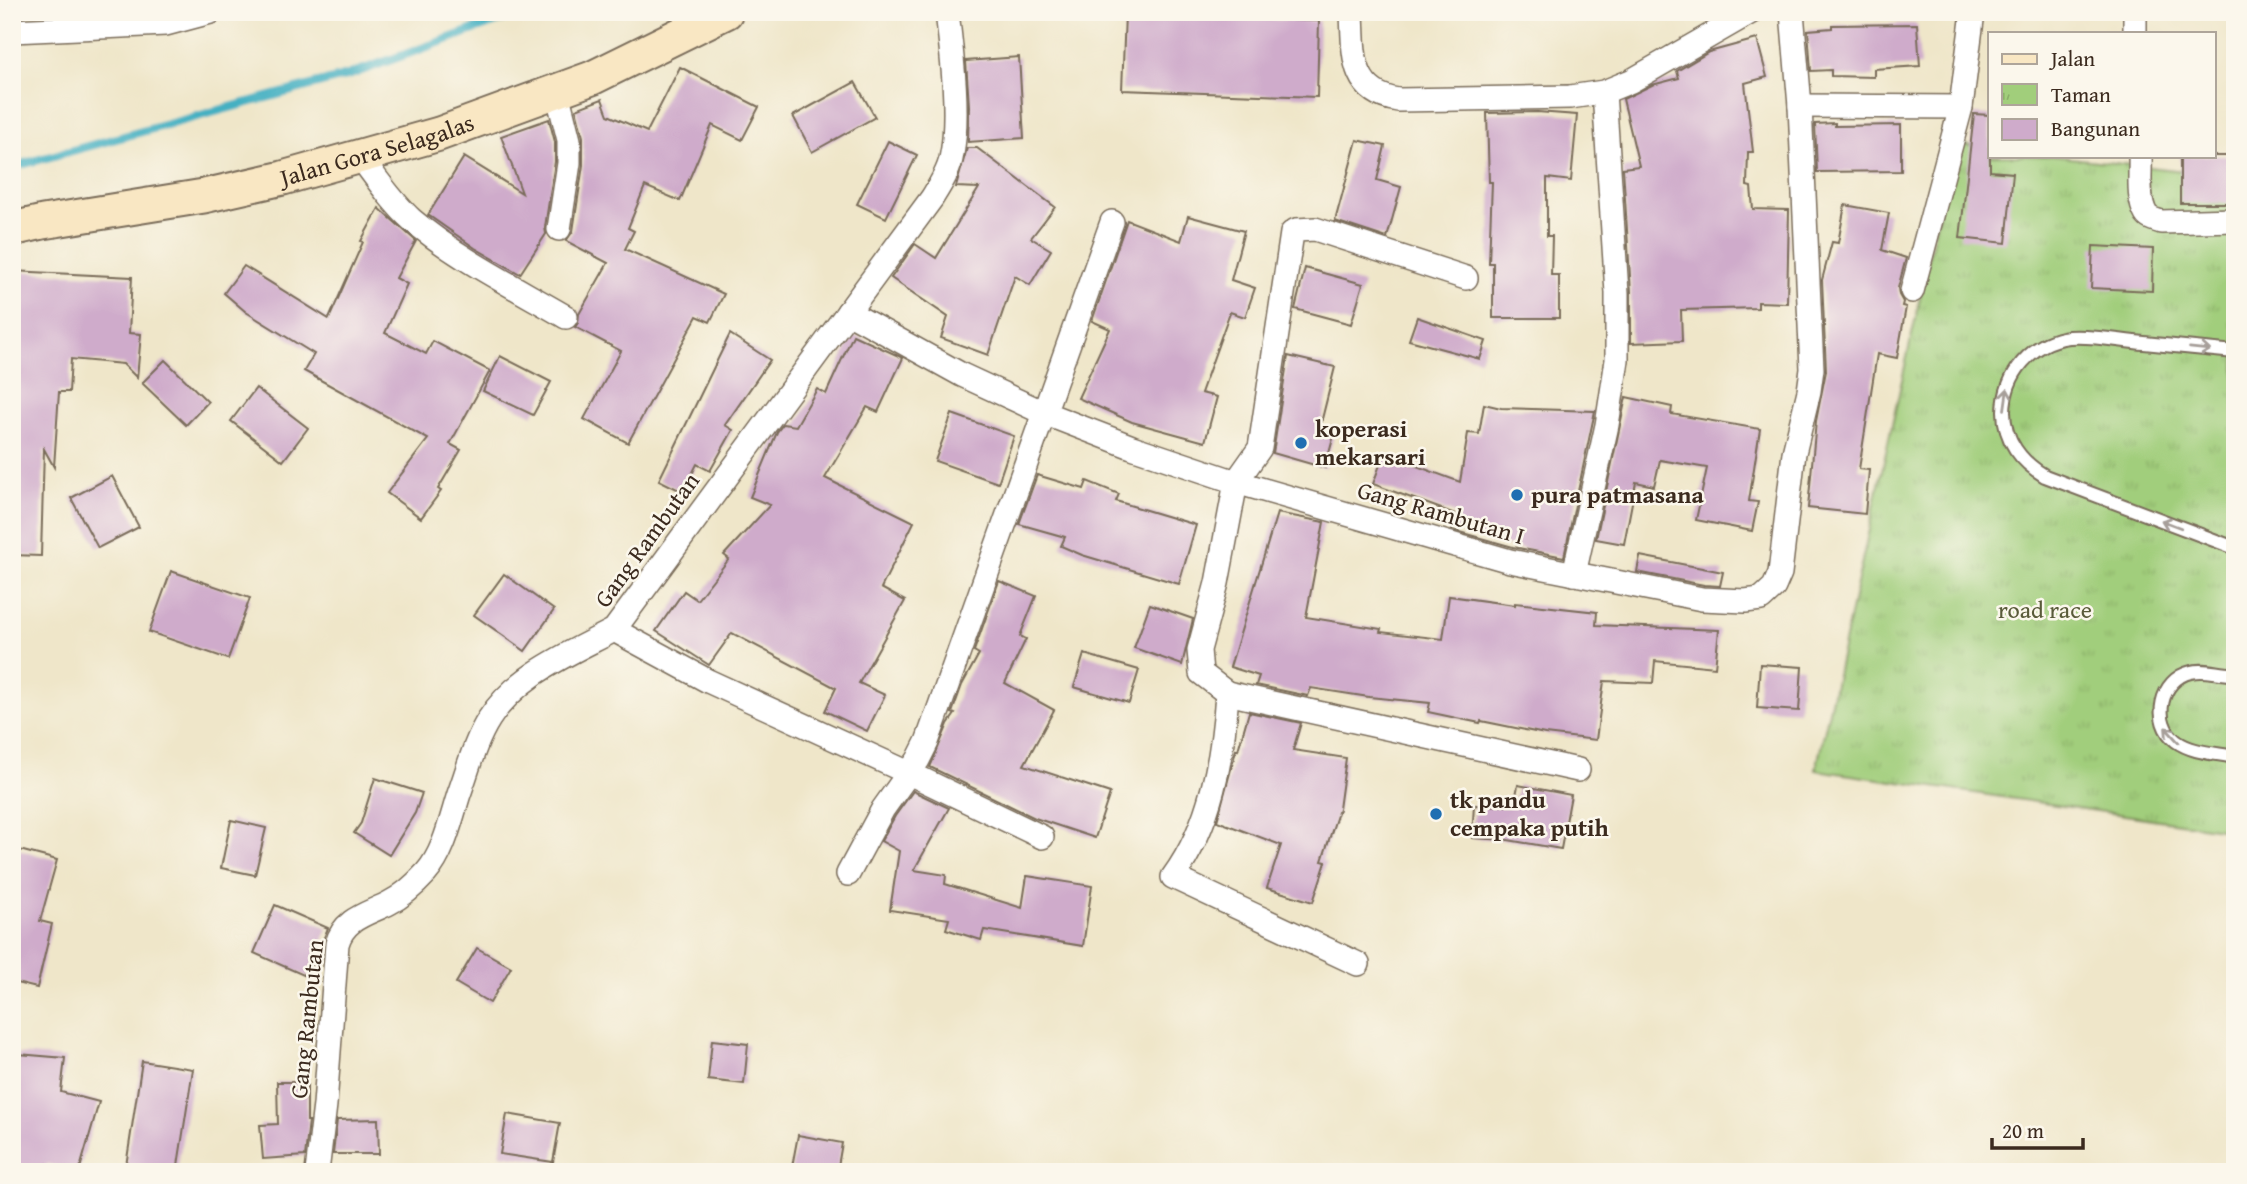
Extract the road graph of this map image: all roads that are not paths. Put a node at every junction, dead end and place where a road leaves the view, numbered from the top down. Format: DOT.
graph roads {
  1 [pos="211,12"];
  2 [pos="726,12"];
  3 [pos="947,12"];
  4 [pos="1352,12"];
  5 [pos="1751,12"];
  6 [pos="1792,12"];
  7 [pos="1973,12"];
  8 [pos="2135,12"];
  9 [pos="99,20"];
  10 [pos="12,31"];
  11 [pos="2135,32"];
  12 [pos="557,92"];
  13 [pos="1604,92"];
  14 [pos="1800,106"];
  15 [pos="1961,107"];
  16 [pos="362,158"];
  17 [pos="2140,158"];
  18 [pos="2235,220"];
  19 [pos="1112,222"];
  20 [pos="12,229"];
  21 [pos="559,229"];
  22 [pos="1466,278"];
  23 [pos="1912,291"];
  24 [pos="848,312"];
  25 [pos="566,317"];
  26 [pos="2235,352"];
  27 [pos="1044,413"];
  28 [pos="1236,482"];
  29 [pos="2235,548"];
  30 [pos="1574,574"];
  31 [pos="614,630"];
  32 [pos="2235,674"];
  33 [pos="1227,693"];
  34 [pos="2235,757"];
  35 [pos="1578,770"];
  36 [pos="909,772"];
  37 [pos="1042,837"];
  38 [pos="848,874"];
  39 [pos="1358,964"];
  40 [pos="317,1172"];
  1 -- 9 [label="street"];
  2 -- 12 [label="street, Jalan Gora Selagalas"];
  3 -- 24 [label="street, Gang Rambutan"];
  4 -- 13 [label="street"];
  5 -- 13 [label="street"];
  6 -- 14 [label="street"];
  7 -- 15 [label="street"];
  8 -- 11 [label="street"];
  9 -- 10 [label="street"];
  12 -- 16 [label="street, Jalan Gora Selagalas"];
  12 -- 21 [label="street"];
  13 -- 30 [label="street"];
  14 -- 15 [label="street"];
  14 -- 30 [label="street, Gang Rambutan I"];
  15 -- 23 [label="street"];
  16 -- 20 [label="street, Jalan Gora Selagalas"];
  16 -- 25 [label="street"];
  17 -- 18 [label="street"];
  19 -- 27 [label="street"];
  22 -- 28 [label="street"];
  24 -- 27 [label="street, Gang Rambutan I"];
  24 -- 31 [label="street, Gang Rambutan"];
  29 -- 26 [label="lane, one-way"];
  27 -- 28 [label="street, Gang Rambutan I"];
  27 -- 36 [label="street"];
  28 -- 30 [label="street, Gang Rambutan I"];
  28 -- 33 [label="street"];
  31 -- 36 [label="street"];
  31 -- 40 [label="street, Gang Rambutan"];
  34 -- 32 [label="lane, one-way"];
  33 -- 35 [label="street"];
  33 -- 39 [label="street"];
  36 -- 37 [label="street"];
  36 -- 38 [label="street"];
}
